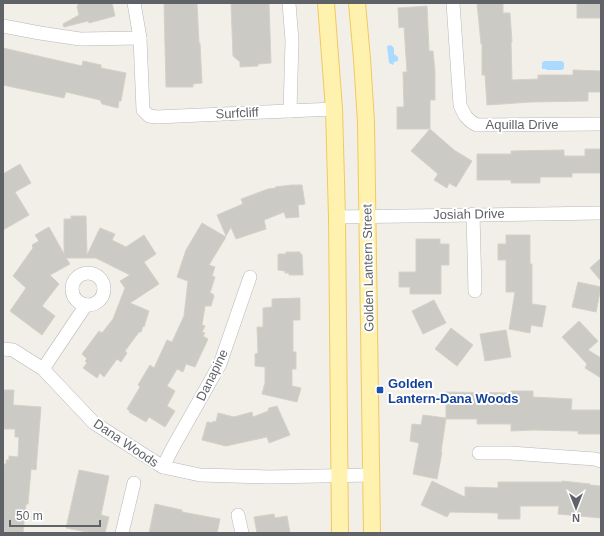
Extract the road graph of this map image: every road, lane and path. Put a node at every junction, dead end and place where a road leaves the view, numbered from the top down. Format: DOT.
graph roads {
  1 [pos="134,3"];
  2 [pos="290,3"];
  3 [pos="326,3"];
  4 [pos="357,3"];
  5 [pos="453,3"];
  6 [pos="3,26"];
  7 [pos="140,38"];
  8 [pos="334,109"];
  9 [pos="290,111"];
  10 [pos="601,124"];
  11 [pos="601,213"];
  12 [pos="474,214"];
  13 [pos="367,216"];
  14 [pos="337,217"];
  15 [pos="250,277"];
  16 [pos="475,291"];
  17 [pos="86,305"];
  18 [pos="3,349"];
  19 [pos="43,369"];
  20 [pos="479,453"];
  21 [pos="601,461"];
  22 [pos="163,468"];
  23 [pos="371,475"];
  24 [pos="340,476"];
  25 [pos="134,483"];
  26 [pos="238,515"];
  27 [pos="122,533"];
  28 [pos="242,533"];
  29 [pos="340,533"];
  30 [pos="372,533"];
  1 -- 7 [label="street"];
  2 -- 9 [label="street"];
  3 -- 8 [label="main road"];
  4 -- 13 [label="main road, Golden Lantern Street"];
  5 -- 10 [label="street, Aquilla Drive"];
  6 -- 7 [label="street"];
  7 -- 9 [label="street, Surfcliff"];
  8 -- 9 [label="street, Surfcliff"];
  8 -- 14 [label="main road"];
  11 -- 12 [label="street, Josiah Drive"];
  12 -- 13 [label="street, Josiah Drive"];
  12 -- 16 [label="street"];
  13 -- 14 [label="street, Josiah Drive"];
  13 -- 23 [label="main road, Golden Lantern Street"];
  14 -- 24 [label="main road"];
  15 -- 22 [label="street, Danapine"];
  17 -- 19 [label="street"];
  18 -- 19 [label="street, Dana Woods"];
  19 -- 22 [label="street, Dana Woods"];
  20 -- 21 [label="street"];
  22 -- 24 [label="street, Dana Woods"];
  23 -- 24 [label="street, Dana Woods"];
  23 -- 30 [label="main road, Golden Lantern Street"];
  24 -- 29 [label="main road"];
  25 -- 27 [label="street"];
  26 -- 28 [label="street"];
}
